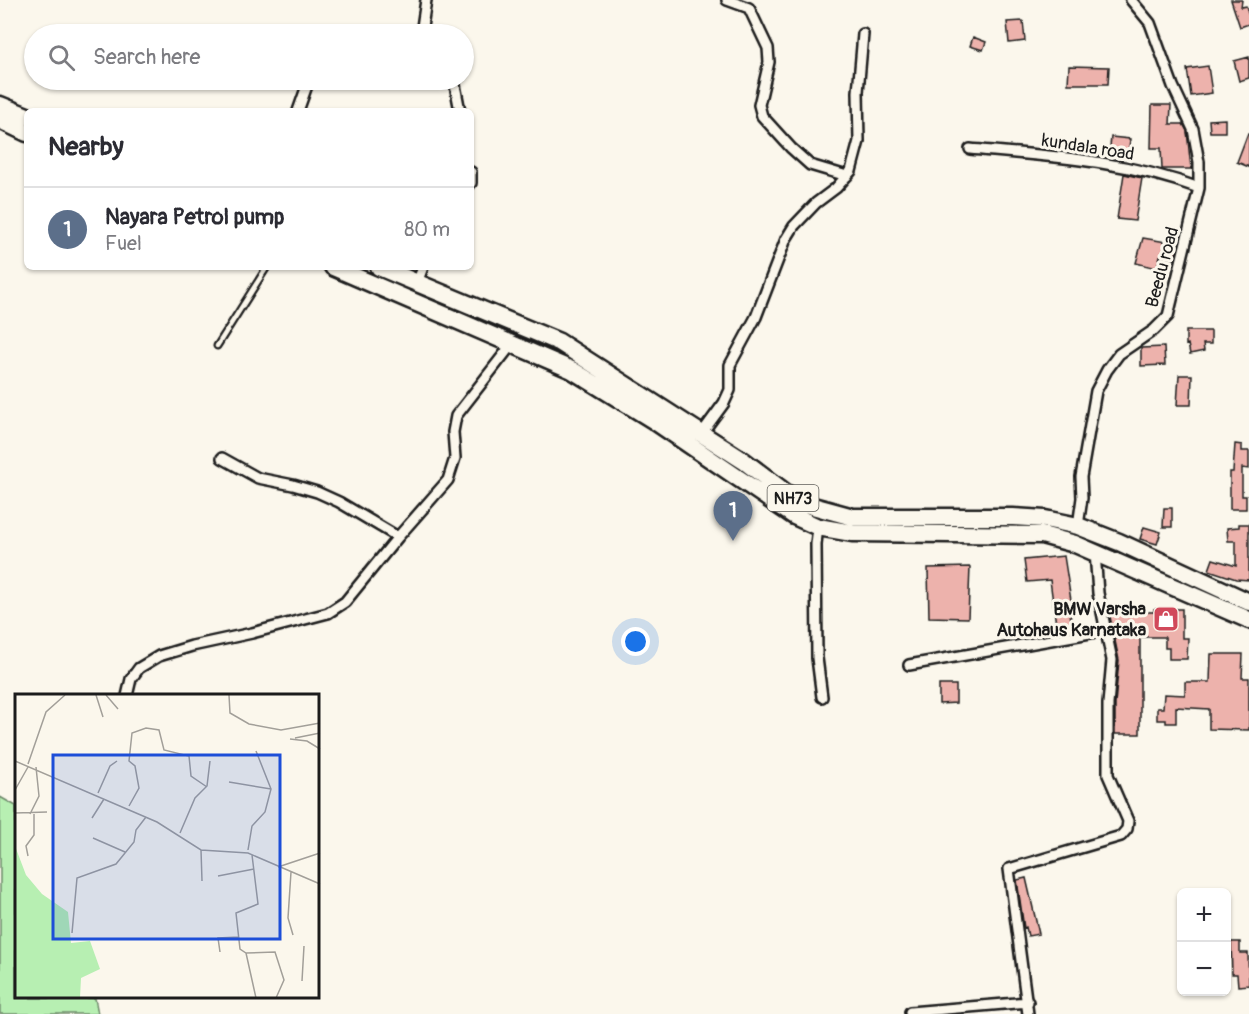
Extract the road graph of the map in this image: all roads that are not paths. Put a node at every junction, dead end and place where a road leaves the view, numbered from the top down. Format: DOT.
graph roads {
  1 [pos="426,0"];
  2 [pos="727,0"];
  3 [pos="1131,0"];
  4 [pos="422,24"];
  5 [pos="863,34"];
  6 [pos="305,90"];
  7 [pos="456,90"];
  8 [pos="0,105"];
  9 [pos="299,108"];
  10 [pos="459,108"];
  11 [pos="24,115"];
  12 [pos="0,120"];
  13 [pos="24,132"];
  14 [pos="970,149"];
  15 [pos="847,176"];
  16 [pos="1199,188"];
  17 [pos="265,270"];
  18 [pos="340,270"];
  19 [pos="386,270"];
  20 [pos="422,270"];
  21 [pos="417,284"];
  22 [pos="512,344"];
  23 [pos="217,346"];
  24 [pos="702,434"];
  25 [pos="222,458"];
  26 [pos="1078,526"];
  27 [pos="818,527"];
  28 [pos="398,537"];
  29 [pos="1095,552"];
  30 [pos="1249,602"];
  31 [pos="1249,620"];
  32 [pos="1107,630"];
  33 [pos="909,665"];
  34 [pos="127,694"];
  35 [pos="822,697"];
  36 [pos="1028,1002"];
  37 [pos="911,1014"];
  38 [pos="1028,1014"];
  1 -- 4 [label="street"];
  2 -- 15 [label="street"];
  3 -- 16 [label="street, Beedu road"];
  5 -- 15 [label="street"];
  6 -- 9 [label="street"];
  7 -- 10 [label="street"];
  8 -- 11 [label="highway"];
  12 -- 13 [label="highway"];
  14 -- 16 [label="street, kundala road"];
  15 -- 24 [label="street"];
  16 -- 26 [label="street, Beedu road"];
  17 -- 23 [label="lane"];
  18 -- 22 [label="highway, NH73"];
  19 -- 21 [label="highway, NH73"];
  20 -- 21 [label="street"];
  21 -- 24 [label="highway, NH73"];
  22 -- 27 [label="highway, NH73"];
  22 -- 28 [label="street"];
  24 -- 26 [label="highway, NH73"];
  25 -- 28 [label="street"];
  26 -- 30 [label="highway, NH73"];
  27 -- 29 [label="highway, NH73"];
  27 -- 35 [label="street"];
  28 -- 34 [label="street"];
  29 -- 31 [label="highway, NH73"];
  29 -- 32 [label="street"];
  32 -- 33 [label="street"];
  32 -- 36 [label="street"];
  36 -- 37 [label="street"];
  36 -- 38 [label="street"];
}
